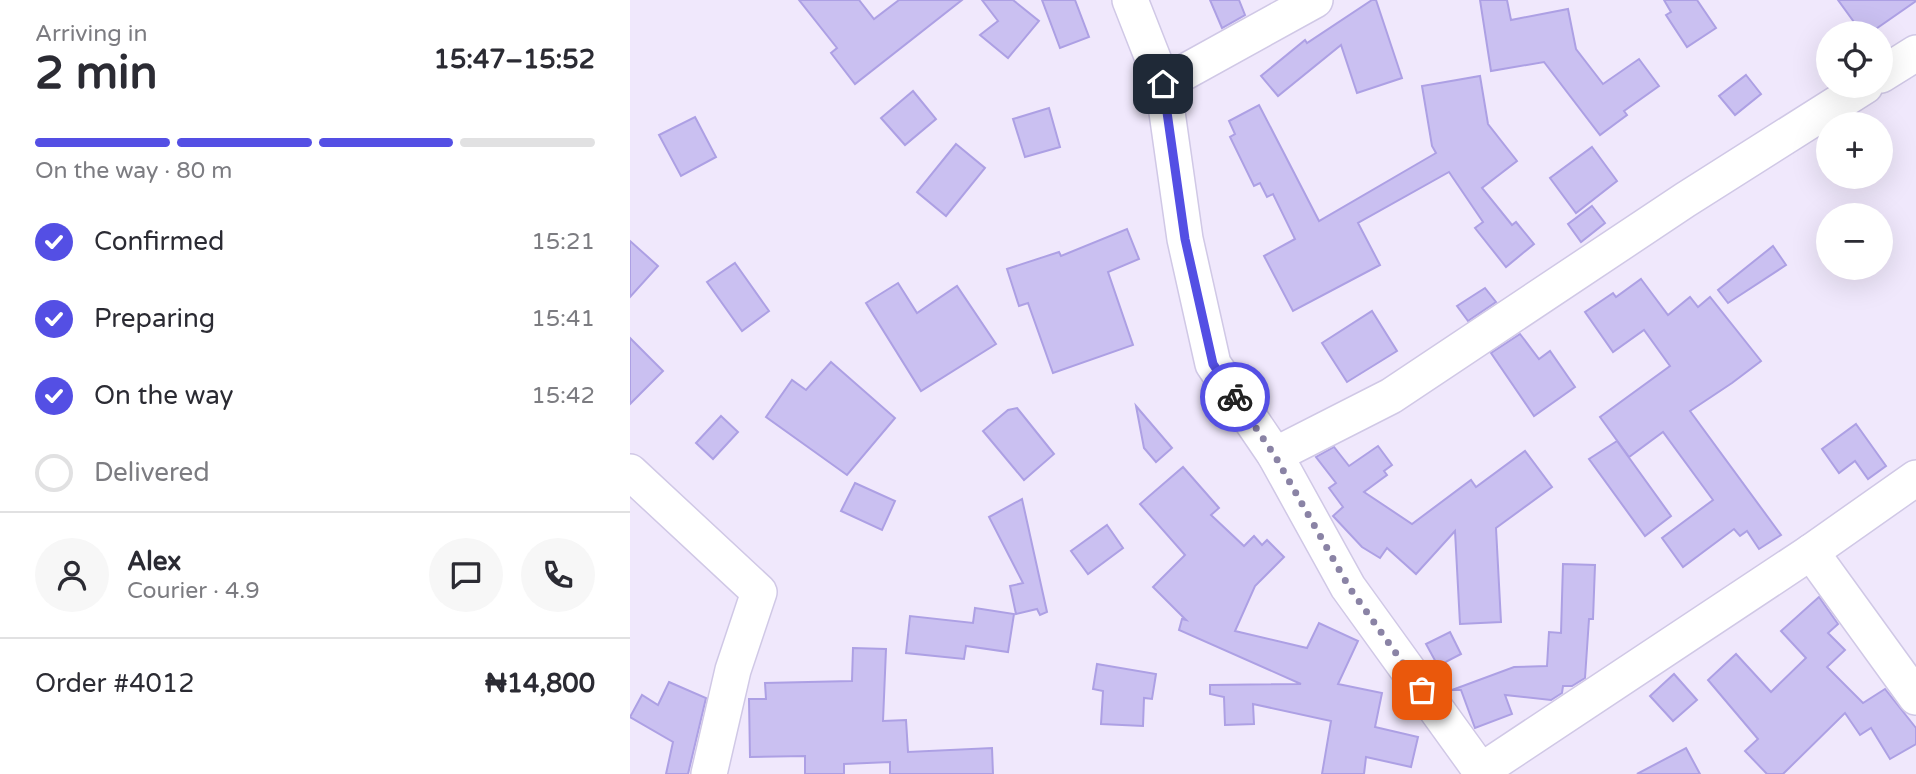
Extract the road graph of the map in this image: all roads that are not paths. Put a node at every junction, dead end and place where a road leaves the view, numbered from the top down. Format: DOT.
graph roads {
  1 [pos="1130,0"];
  2 [pos="1314,0"];
  3 [pos="1916,53"];
  4 [pos="1893,67"];
  5 [pos="1163,84"];
  6 [pos="1846,98"];
  7 [pos="1275,456"];
  8 [pos="1916,478"];
  9 [pos="633,480"];
  10 [pos="1811,552"];
  11 [pos="1916,697"];
  12 [pos="1482,773"];
  13 [pos="709,774"];
  1 -- 5 [label="street"];
  2 -- 5 [label="street"];
  3 -- 4 [label="street"];
  5 -- 7 [label="street"];
  6 -- 7 [label="street"];
  7 -- 12 [label="street"];
  8 -- 10 [label="street"];
  9 -- 13 [label="street"];
  10 -- 11 [label="street"];
  10 -- 12 [label="street"];
}
